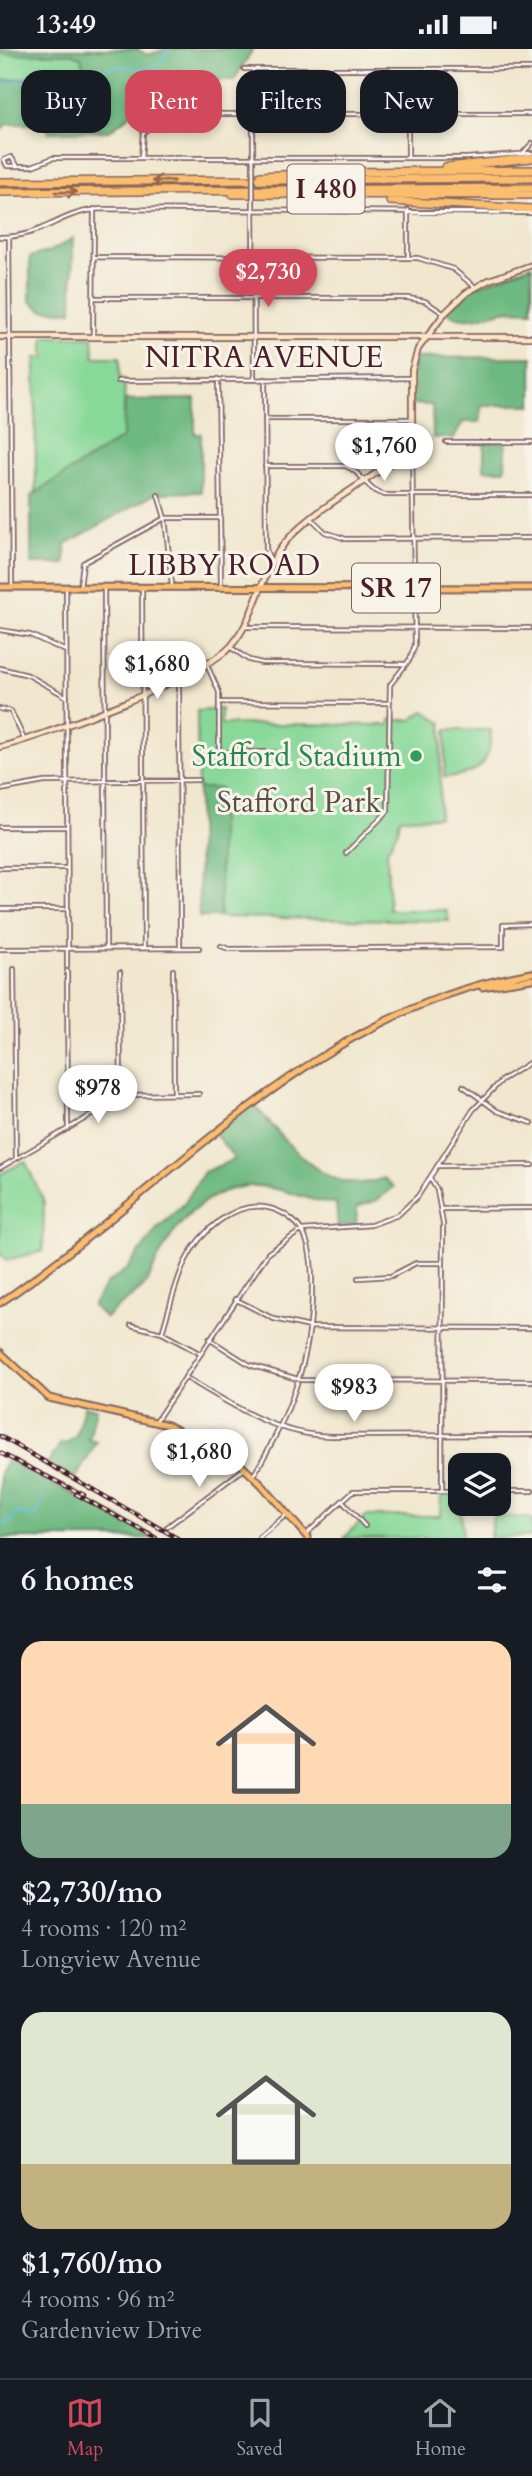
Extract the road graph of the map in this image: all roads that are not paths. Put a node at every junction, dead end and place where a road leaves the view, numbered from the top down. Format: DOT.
graph roads {
  1 [pos="244,69"];
  2 [pos="532,69"];
  3 [pos="253,70"];
  4 [pos="408,70"];
  5 [pos="236,114"];
  6 [pos="532,114"];
  7 [pos="458,115"];
  8 [pos="253,133"];
  9 [pos="408,133"];
  10 [pos="532,143"];
  11 [pos="523,153"];
  12 [pos="532,155"];
  13 [pos="141,158"];
  14 [pos="253,158"];
  15 [pos="408,159"];
  16 [pos="18,166"];
  17 [pos="532,170"];
  18 [pos="390,171"];
  19 [pos="532,178"];
  20 [pos="231,180"];
  21 [pos="0,182"];
  22 [pos="532,188"];
  23 [pos="120,191"];
  24 [pos="0,192"];
  25 [pos="532,195"];
  26 [pos="362,196"];
  27 [pos="94,209"];
  28 [pos="253,209"];
  29 [pos="408,210"];
  30 [pos="532,211"];
  31 [pos="0,237"];
  32 [pos="9,237"];
  33 [pos="94,257"];
  34 [pos="253,257"];
  35 [pos="408,257"];
  36 [pos="532,265"];
  37 [pos="475,287"];
  38 [pos="254,297"];
  39 [pos="94,298"];
  40 [pos="444,314"];
  41 [pos="0,337"];
  42 [pos="9,337"];
  43 [pos="93,337"];
  44 [pos="253,337"];
  45 [pos="428,337"];
  46 [pos="532,337"];
  47 [pos="411,378"];
  48 [pos="218,379"];
  49 [pos="254,379"];
  50 [pos="265,379"];
  51 [pos="118,381"];
  52 [pos="265,419"];
  53 [pos="412,419"];
  54 [pos="446,442"];
  55 [pos="532,442"];
  56 [pos="412,445"];
  57 [pos="265,466"];
  58 [pos="364,481"];
  59 [pos="158,495"];
  60 [pos="413,495"];
  61 [pos="532,495"];
  62 [pos="165,518"];
  63 [pos="219,518"];
  64 [pos="311,518"];
  65 [pos="414,538"];
  66 [pos="532,538"];
  67 [pos="270,562"];
  68 [pos="0,587"];
  69 [pos="12,587"];
  70 [pos="66,587"];
  71 [pos="80,587"];
  72 [pos="104,587"];
  73 [pos="173,587"];
  74 [pos="221,587"];
  75 [pos="142,588"];
  76 [pos="260,588"];
  77 [pos="415,588"];
  78 [pos="532,589"];
  79 [pos="245,627"];
  80 [pos="531,627"];
  81 [pos="415,628"];
  82 [pos="0,630"];
  83 [pos="230,647"];
  84 [pos="66,651"];
  85 [pos="406,664"];
  86 [pos="207,665"];
  87 [pos="0,668"];
  88 [pos="178,679"];
  89 [pos="142,693"];
  90 [pos="67,697"];
  91 [pos="219,702"];
  92 [pos="389,703"];
  93 [pos="0,709"];
  94 [pos="105,709"];
  95 [pos="67,724"];
  96 [pos="24,739"];
  97 [pos="0,747"];
  98 [pos="273,752"];
  99 [pos="67,781"];
  100 [pos="105,781"];
  101 [pos="142,781"];
  102 [pos="179,781"];
  103 [pos="198,781"];
  104 [pos="0,790"];
  105 [pos="0,827"];
  106 [pos="67,827"];
  107 [pos="346,853"];
  108 [pos="0,868"];
  109 [pos="68,868"];
  110 [pos="0,909"];
  111 [pos="68,909"];
  112 [pos="532,925"];
  113 [pos="221,946"];
  114 [pos="180,948"];
  115 [pos="199,948"];
  116 [pos="67,949"];
  117 [pos="106,949"];
  118 [pos="144,949"];
  119 [pos="0,950"];
  120 [pos="14,969"];
  121 [pos="173,970"];
  122 [pos="120,972"];
  123 [pos="532,973"];
  124 [pos="532,979"];
  125 [pos="472,989"];
  126 [pos="532,1061"];
  127 [pos="463,1086"];
  128 [pos="174,1094"];
  129 [pos="199,1094"];
  130 [pos="121,1098"];
  131 [pos="482,1100"];
  132 [pos="532,1123"];
  133 [pos="68,1129"];
  134 [pos="16,1158"];
  135 [pos="532,1165"];
  136 [pos="437,1166"];
  137 [pos="0,1168"];
  138 [pos="430,1178"];
  139 [pos="532,1208"];
  140 [pos="441,1209"];
  141 [pos="302,1230"];
  142 [pos="443,1263"];
  143 [pos="358,1278"];
  144 [pos="235,1299"];
  145 [pos="0,1303"];
  146 [pos="131,1325"];
  147 [pos="310,1327"];
  148 [pos="442,1328"];
  149 [pos="532,1328"];
  150 [pos="162,1333"];
  151 [pos="209,1338"];
  152 [pos="0,1352"];
  153 [pos="199,1353"];
  154 [pos="184,1376"];
  155 [pos="301,1380"];
  156 [pos="443,1381"];
  157 [pos="532,1381"];
  158 [pos="156,1421"];
  159 [pos="279,1428"];
  160 [pos="443,1435"];
  161 [pos="532,1435"];
  162 [pos="245,1468"];
  163 [pos="253,1476"];
  164 [pos="532,1490"];
  165 [pos="442,1491"];
  166 [pos="448,1491"];
  167 [pos="511,1491"];
  168 [pos="342,1501"];
  169 [pos="287,1514"];
  170 [pos="365,1526"];
  171 [pos="167,1527"];
  172 [pos="306,1537"];
  173 [pos="260,1538"];
  1 -- 3 [label="street"];
  2 -- 4 [label="street"];
  5 -- 13 [label="street"];
  6 -- 7 [label="street"];
  8 -- 14 [label="street"];
  9 -- 15 [label="street"];
  10 -- 11 [label="street"];
  11 -- 12 [label="street"];
  11 -- 15 [label="street"];
  12 -- 18 [label="highway"];
  13 -- 14 [label="street"];
  13 -- 16 [label="street"];
  14 -- 15 [label="street"];
  14 -- 28 [label="street, bridge"];
  17 -- 18 [label="highway"];
  18 -- 20 [label="highway"];
  19 -- 20 [label="highway, I 480"];
  20 -- 21 [label="highway, I 480, one-way"];
  22 -- 23 [label="highway, I 480"];
  24 -- 23 [label="highway, I 480, one-way"];
  23 -- 26 [label="highway"];
  25 -- 26 [label="highway"];
  26 -- 30 [label="highway"];
  27 -- 28 [label="street"];
  27 -- 32 [label="street"];
  27 -- 33 [label="street"];
  28 -- 29 [label="street"];
  28 -- 34 [label="street"];
  29 -- 30 [label="street"];
  29 -- 35 [label="street"];
  31 -- 32 [label="street"];
  32 -- 42 [label="street"];
  33 -- 34 [label="street"];
  33 -- 39 [label="street"];
  34 -- 35 [label="street"];
  34 -- 38 [label="street"];
  35 -- 37 [label="street"];
  36 -- 37 [label="street"];
  37 -- 40 [label="street"];
  38 -- 39 [label="street"];
  38 -- 40 [label="street"];
  38 -- 44 [label="street"];
  39 -- 43 [label="street"];
  40 -- 45 [label="street"];
  41 -- 42 [label="street"];
  42 -- 43 [label="street"];
  42 -- 69 [label="street"];
  43 -- 44 [label="street"];
  44 -- 45 [label="street"];
  44 -- 49 [label="street"];
  45 -- 46 [label="street"];
  45 -- 47 [label="street"];
  47 -- 50 [label="street, NITRA AVENUE"];
  47 -- 53 [label="street"];
  48 -- 49 [label="street, NITRA AVENUE"];
  48 -- 51 [label="street, NITRA AVENUE"];
  48 -- 63 [label="street"];
  49 -- 50 [label="street, NITRA AVENUE"];
  50 -- 52 [label="street"];
  52 -- 53 [label="street"];
  52 -- 57 [label="street"];
  53 -- 56 [label="street"];
  54 -- 55 [label="street"];
  56 -- 58 [label="street"];
  56 -- 60 [label="street"];
  57 -- 58 [label="street"];
  57 -- 67 [label="street"];
  58 -- 60 [label="street"];
  58 -- 64 [label="street"];
  59 -- 62 [label="street"];
  60 -- 61 [label="street"];
  60 -- 65 [label="street"];
  62 -- 63 [label="street"];
  62 -- 71 [label="street"];
  62 -- 73 [label="street"];
  63 -- 74 [label="street"];
  64 -- 65 [label="street"];
  64 -- 67 [label="street"];
  65 -- 66 [label="street"];
  65 -- 77 [label="street"];
  67 -- 76 [label="street"];
  68 -- 69 [label="main road, LIBBY ROAD / SR 17"];
  69 -- 70 [label="main road, LIBBY ROAD / SR 17"];
  70 -- 71 [label="main road, LIBBY ROAD / SR 17"];
  70 -- 84 [label="street"];
  71 -- 72 [label="main road, LIBBY ROAD / SR 17"];
  72 -- 75 [label="main road, LIBBY ROAD / SR 17"];
  72 -- 94 [label="street"];
  73 -- 74 [label="main road, LIBBY ROAD / SR 17"];
  73 -- 75 [label="main road, LIBBY ROAD / SR 17"];
  74 -- 76 [label="main road, LIBBY ROAD / SR 17"];
  75 -- 89 [label="street"];
  76 -- 77 [label="main road, LIBBY ROAD / SR 17"];
  76 -- 79 [label="street"];
  77 -- 78 [label="main road, LIBBY ROAD / SR 17"];
  77 -- 81 [label="street"];
  79 -- 81 [label="street"];
  79 -- 83 [label="street"];
  80 -- 81 [label="street"];
  81 -- 85 [label="street"];
  82 -- 84 [label="street"];
  83 -- 85 [label="street"];
  83 -- 86 [label="street"];
  84 -- 90 [label="street"];
  85 -- 92 [label="street"];
  86 -- 88 [label="street"];
  86 -- 91 [label="street"];
  87 -- 90 [label="street"];
  88 -- 89 [label="street"];
  88 -- 102 [label="street"];
  89 -- 94 [label="street"];
  89 -- 101 [label="street"];
  90 -- 95 [label="street"];
  91 -- 92 [label="street"];
  91 -- 98 [label="street"];
  92 -- 107 [label="street"];
  93 -- 96 [label="street"];
  94 -- 95 [label="street"];
  94 -- 100 [label="street"];
  95 -- 96 [label="street"];
  95 -- 99 [label="street"];
  96 -- 97 [label="street"];
  99 -- 100 [label="street"];
  99 -- 104 [label="street"];
  99 -- 106 [label="street"];
  100 -- 101 [label="street"];
  100 -- 117 [label="street"];
  101 -- 102 [label="street"];
  101 -- 118 [label="street"];
  102 -- 103 [label="street"];
  102 -- 114 [label="street"];
  105 -- 106 [label="street"];
  106 -- 109 [label="street"];
  108 -- 109 [label="street"];
  109 -- 111 [label="street"];
  110 -- 111 [label="street"];
  111 -- 116 [label="street"];
  112 -- 113 [label="street"];
  114 -- 115 [label="street"];
  114 -- 118 [label="street"];
  116 -- 117 [label="street"];
  116 -- 119 [label="street"];
  116 -- 133 [label="street"];
  117 -- 118 [label="street"];
  120 -- 134 [label="street"];
  121 -- 128 [label="street"];
  122 -- 130 [label="street"];
  123 -- 125 [label="main road"];
  124 -- 125 [label="main road"];
  125 -- 145 [label="main road"];
  126 -- 131 [label="street"];
  127 -- 131 [label="street"];
  128 -- 129 [label="street"];
  128 -- 130 [label="street"];
  130 -- 133 [label="street"];
  131 -- 132 [label="street"];
  131 -- 136 [label="street"];
  133 -- 134 [label="street"];
  134 -- 137 [label="street"];
  135 -- 136 [label="street"];
  136 -- 138 [label="street"];
  138 -- 140 [label="street"];
  138 -- 141 [label="street"];
  139 -- 140 [label="street"];
  140 -- 142 [label="street"];
  141 -- 144 [label="street"];
  141 -- 147 [label="street"];
  141 -- 150 [label="street"];
  142 -- 143 [label="street"];
  142 -- 148 [label="street"];
  144 -- 147 [label="street"];
  144 -- 151 [label="street"];
  146 -- 150 [label="street"];
  147 -- 148 [label="street"];
  147 -- 155 [label="street"];
  148 -- 149 [label="street"];
  148 -- 156 [label="street"];
  150 -- 153 [label="street"];
  151 -- 153 [label="street"];
  151 -- 155 [label="street"];
  152 -- 158 [label="main road"];
  153 -- 154 [label="street"];
  154 -- 158 [label="street"];
  154 -- 159 [label="street"];
  155 -- 156 [label="street"];
  155 -- 159 [label="street"];
  156 -- 157 [label="street"];
  156 -- 160 [label="street"];
  158 -- 162 [label="main road"];
  159 -- 160 [label="street"];
  159 -- 163 [label="street"];
  160 -- 161 [label="street"];
  160 -- 165 [label="street"];
  162 -- 163 [label="main road"];
  162 -- 171 [label="street"];
  163 -- 169 [label="main road"];
  164 -- 167 [label="street"];
  165 -- 166 [label="street"];
  165 -- 168 [label="street"];
  168 -- 170 [label="street"];
  168 -- 172 [label="street"];
  169 -- 172 [label="main road"];
  169 -- 173 [label="street"];
}
